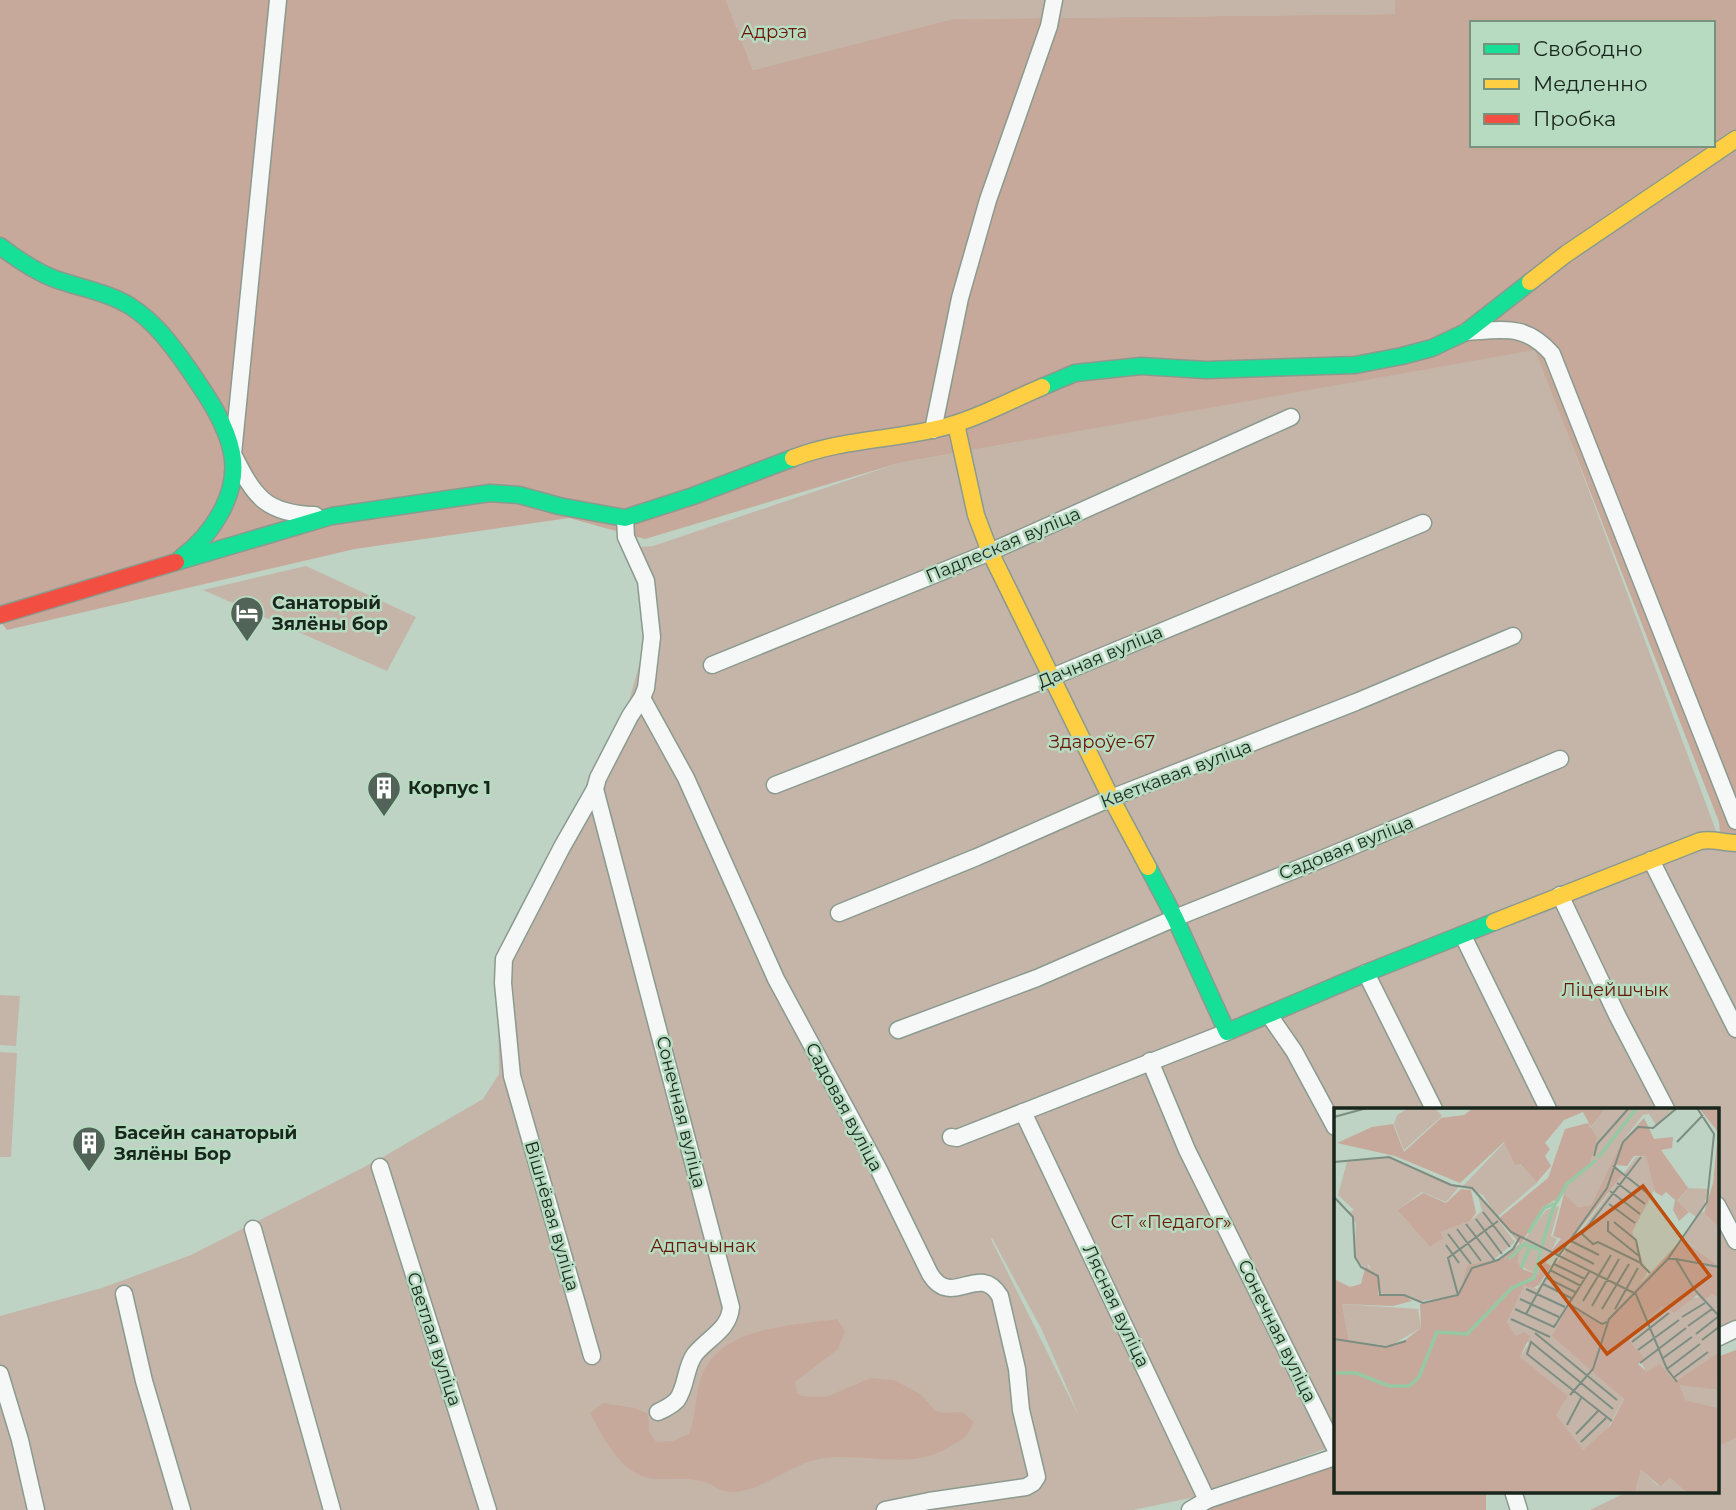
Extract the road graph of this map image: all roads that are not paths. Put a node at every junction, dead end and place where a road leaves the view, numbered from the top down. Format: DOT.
graph roads {
  1 [pos="278,0"];
  2 [pos="1054,0"];
  3 [pos="1736,139"];
  4 [pos="0,246"];
  5 [pos="1466,332"];
  6 [pos="1292,417"];
  7 [pos="956,424"];
  8 [pos="933,430"];
  9 [pos="233,454"];
  10 [pos="332,516"];
  11 [pos="625,518"];
  12 [pos="1423,523"];
  13 [pos="990,552"];
  14 [pos="165,566"];
  15 [pos="0,615"];
  16 [pos="1513,636"];
  17 [pos="712,665"];
  18 [pos="1052,677"];
  19 [pos="642,698"];
  20 [pos="1560,759"];
  21 [pos="775,785"];
  22 [pos="595,789"];
  23 [pos="1111,798"];
  24 [pos="1736,821"];
  25 [pos="1736,844"];
  26 [pos="1651,860"];
  27 [pos="1560,895"];
  28 [pos="839,913"];
  29 [pos="1175,918"];
  30 [pos="1463,936"];
  31 [pos="1366,973"];
  32 [pos="1269,1015"];
  33 [pos="1736,1029"];
  34 [pos="898,1030"];
  35 [pos="1227,1032"];
  36 [pos="1150,1061"];
  37 [pos="1434,1108"];
  38 [pos="1548,1108"];
  39 [pos="1665,1108"];
  40 [pos="1023,1112"];
  41 [pos="1334,1124"];
  42 [pos="951,1137"];
  43 [pos="380,1167"];
  44 [pos="1718,1207"];
  45 [pos="253,1229"];
  46 [pos="1736,1241"];
  47 [pos="124,1294"];
  48 [pos="1736,1329"];
  49 [pos="1718,1338"];
  50 [pos="592,1356"];
  51 [pos="0,1374"];
  52 [pos="658,1412"];
  53 [pos="1334,1446"];
  54 [pos="1334,1457"];
  55 [pos="1513,1492"];
  56 [pos="1207,1500"];
  57 [pos="36,1510"];
  58 [pos="182,1510"];
  59 [pos="332,1510"];
  60 [pos="488,1510"];
  61 [pos="885,1510"];
  62 [pos="1190,1510"];
  63 [pos="1519,1510"];
  1 -- 9 [label="street"];
  2 -- 8 [label="street"];
  3 -- 5 [label="street"];
  4 -- 9 [label="street"];
  5 -- 7 [label="street"];
  5 -- 24 [label="street"];
  6 -- 13 [label="street, Падлеская вуліца"];
  7 -- 8 [label="street"];
  7 -- 13 [label="street"];
  8 -- 11 [label="street"];
  9 -- 10 [label="street"];
  9 -- 14 [label="street"];
  10 -- 11 [label="street"];
  10 -- 14 [label="street"];
  11 -- 19 [label="street"];
  12 -- 18 [label="street, Дачная вуліца"];
  13 -- 17 [label="street, Падлеская вуліца"];
  13 -- 18 [label="street"];
  14 -- 15 [label="street"];
  16 -- 23 [label="street, Кветкавая вуліца"];
  18 -- 21 [label="street, Дачная вуліца"];
  18 -- 23 [label="street"];
  19 -- 22 [label="street, Вішнёвая вуліца"];
  19 -- 61 [label="street, Садовая вуліца"];
  20 -- 29 [label="street, Садовая вуліца"];
  22 -- 50 [label="street, Вішнёвая вуліца"];
  22 -- 52 [label="street, Сонечная вуліца"];
  23 -- 28 [label="street, Кветкавая вуліца"];
  23 -- 29 [label="street"];
  25 -- 26 [label="street"];
  26 -- 27 [label="street"];
  26 -- 33 [label="street"];
  27 -- 30 [label="street"];
  27 -- 39 [label="street"];
  29 -- 34 [label="street, Садовая вуліца"];
  29 -- 35 [label="street"];
  30 -- 31 [label="street"];
  30 -- 38 [label="street"];
  31 -- 32 [label="street"];
  31 -- 37 [label="street"];
  32 -- 35 [label="street"];
  32 -- 41 [label="street"];
  35 -- 36 [label="street"];
  36 -- 40 [label="street"];
  36 -- 53 [label="street, Сонечная вуліца"];
  40 -- 42 [label="street"];
  40 -- 56 [label="street, Лясная вуліца"];
  43 -- 60 [label="street, Светлая вуліца"];
  44 -- 46 [label="street"];
  45 -- 59 [label="street"];
  47 -- 58 [label="street"];
  48 -- 49 [label="street"];
  51 -- 57 [label="street"];
  54 -- 56 [label="street"];
  55 -- 63 [label="street"];
  56 -- 62 [label="street"];
}
